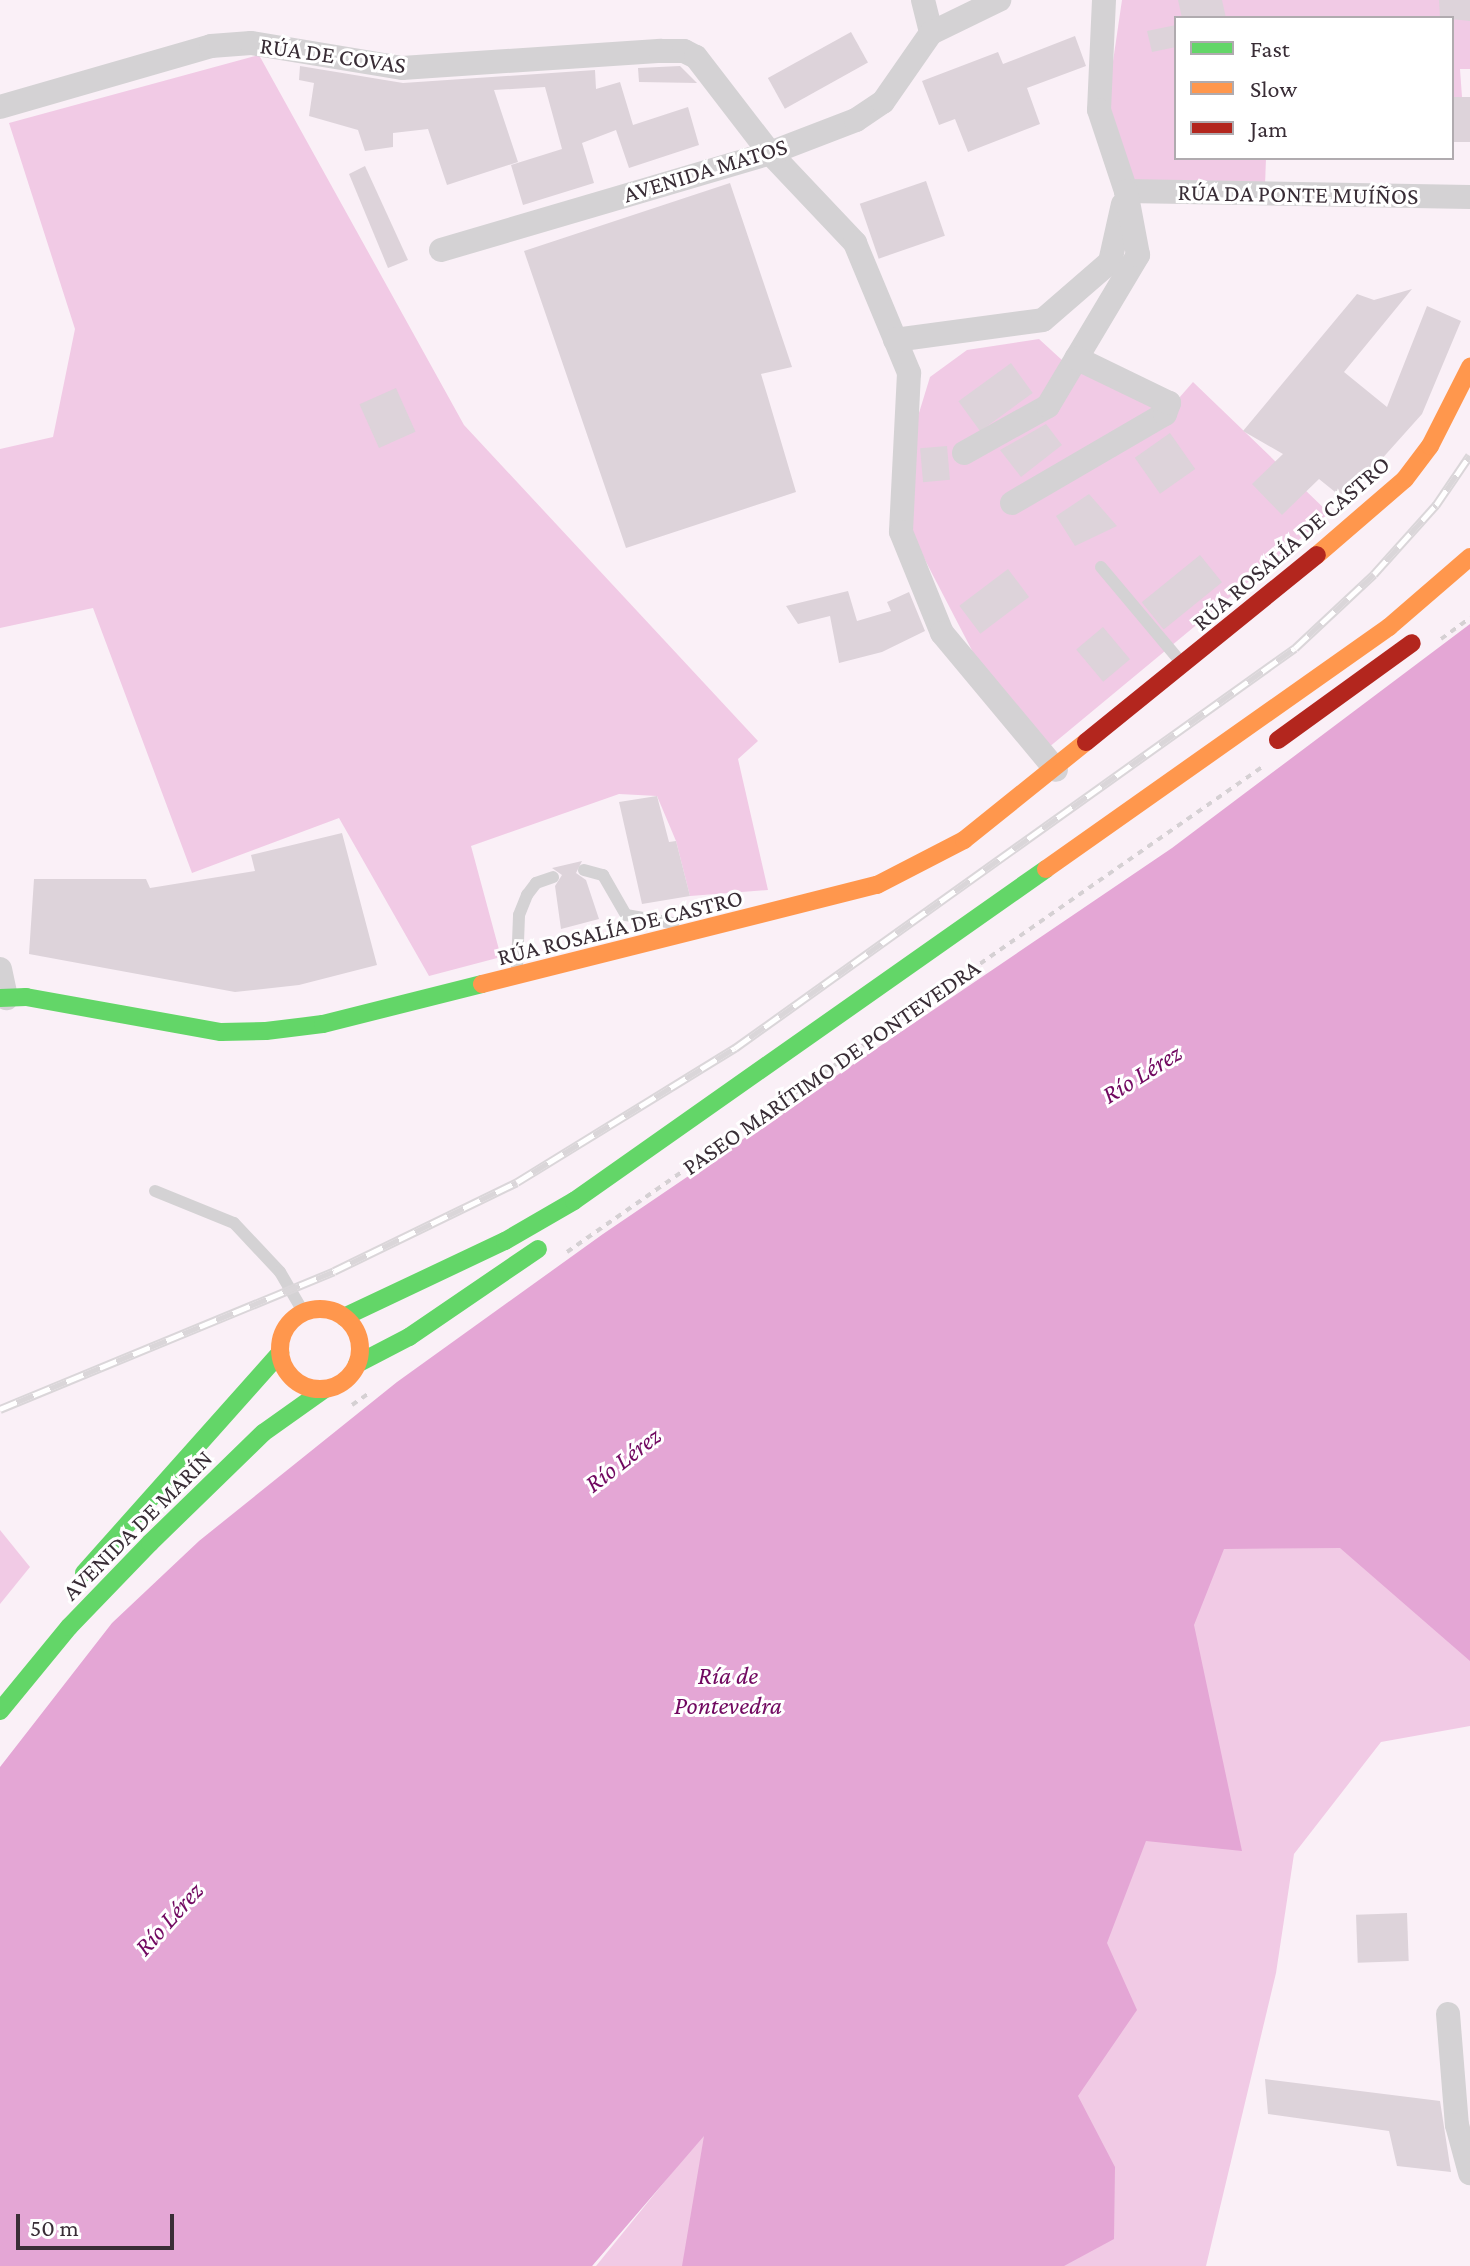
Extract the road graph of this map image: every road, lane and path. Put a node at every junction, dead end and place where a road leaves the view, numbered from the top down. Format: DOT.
graph roads {
  1 [pos="923,0"];
  2 [pos="999,0"];
  3 [pos="1104,0"];
  4 [pos="931,33"];
  5 [pos="0,107"];
  6 [pos="770,153"];
  7 [pos="1126,191"];
  8 [pos="1470,197"];
  9 [pos="441,250"];
  10 [pos="895,340"];
  11 [pos="1076,358"];
  12 [pos="1470,367"];
  13 [pos="964,453"];
  14 [pos="1012,503"];
  15 [pos="1470,557"];
  16 [pos="1101,567"];
  17 [pos="1470,618"];
  18 [pos="1430,638"];
  19 [pos="1183,666"];
  20 [pos="1269,754"];
  21 [pos="1056,770"];
  22 [pos="584,870"];
  23 [pos="553,877"];
  24 [pos="687,935"];
  25 [pos="0,969"];
  26 [pos="513,977"];
  27 [pos="3,998"];
  28 [pos="698,1139"];
  29 [pos="155,1191"];
  30 [pos="554,1262"];
  31 [pos="304,1313"];
  32 [pos="344,1317"];
  33 [pos="280,1353"];
  34 [pos="357,1364"];
  35 [pos="325,1389"];
  36 [pos="370,1392"];
  37 [pos="346,1409"];
  38 [pos="71,1588"];
  39 [pos="0,1711"];
  40 [pos="1448,2014"];
  41 [pos="1470,2173"];
  1 -- 4 [label="street"];
  2 -- 4 [label="street"];
  3 -- 7 [label="street"];
  4 -- 6 [label="street, AVENIDA MATOS"];
  5 -- 6 [label="street, RÚA DE COVAS"];
  6 -- 9 [label="street, AVENIDA MATOS"];
  6 -- 10 [label="street, RÚA DE COVAS"];
  7 -- 8 [label="street, RÚA DA PONTE MUÍÑOS"];
  7 -- 10 [label="street"];
  7 -- 11 [label="street"];
  10 -- 21 [label="street, RÚA DE COVAS"];
  11 -- 13 [label="street"];
  11 -- 14 [label="street"];
  12 -- 19 [label="main road, RÚA ROSALÍA DE CASTRO"];
  15 -- 32 [label="main road"];
  16 -- 19 [label="lane, RÚA ROSALÍA DE CASTRO"];
  17 -- 18 [label="path"];
  18 -- 20 [label="main road"];
  19 -- 21 [label="main road, RÚA ROSALÍA DE CASTRO"];
  20 -- 30 [label="path, PASEO MARÍTIMO DE PONTEVEDRA"];
  21 -- 24 [label="main road, RÚA ROSALÍA DE CASTRO"];
  22 -- 24 [label="lane"];
  23 -- 26 [label="lane"];
  24 -- 26 [label="main road, RÚA ROSALÍA DE CASTRO"];
  25 -- 27 [label="street"];
  26 -- 27 [label="main road, RÚA ROSALÍA DE CASTRO"];
  28 -- 34 [label="main road"];
  29 -- 31 [label="lane"];
  31 -- 32 [label="main road"];
  31 -- 33 [label="main road"];
  32 -- 34 [label="main road"];
  33 -- 35 [label="main road"];
  33 -- 38 [label="main road, AVENIDA DE MARÍN"];
  34 -- 35 [label="main road"];
  35 -- 39 [label="main road, AVENIDA DE MARÍN"];
  36 -- 37 [label="path"];
  40 -- 41 [label="street"];
}
